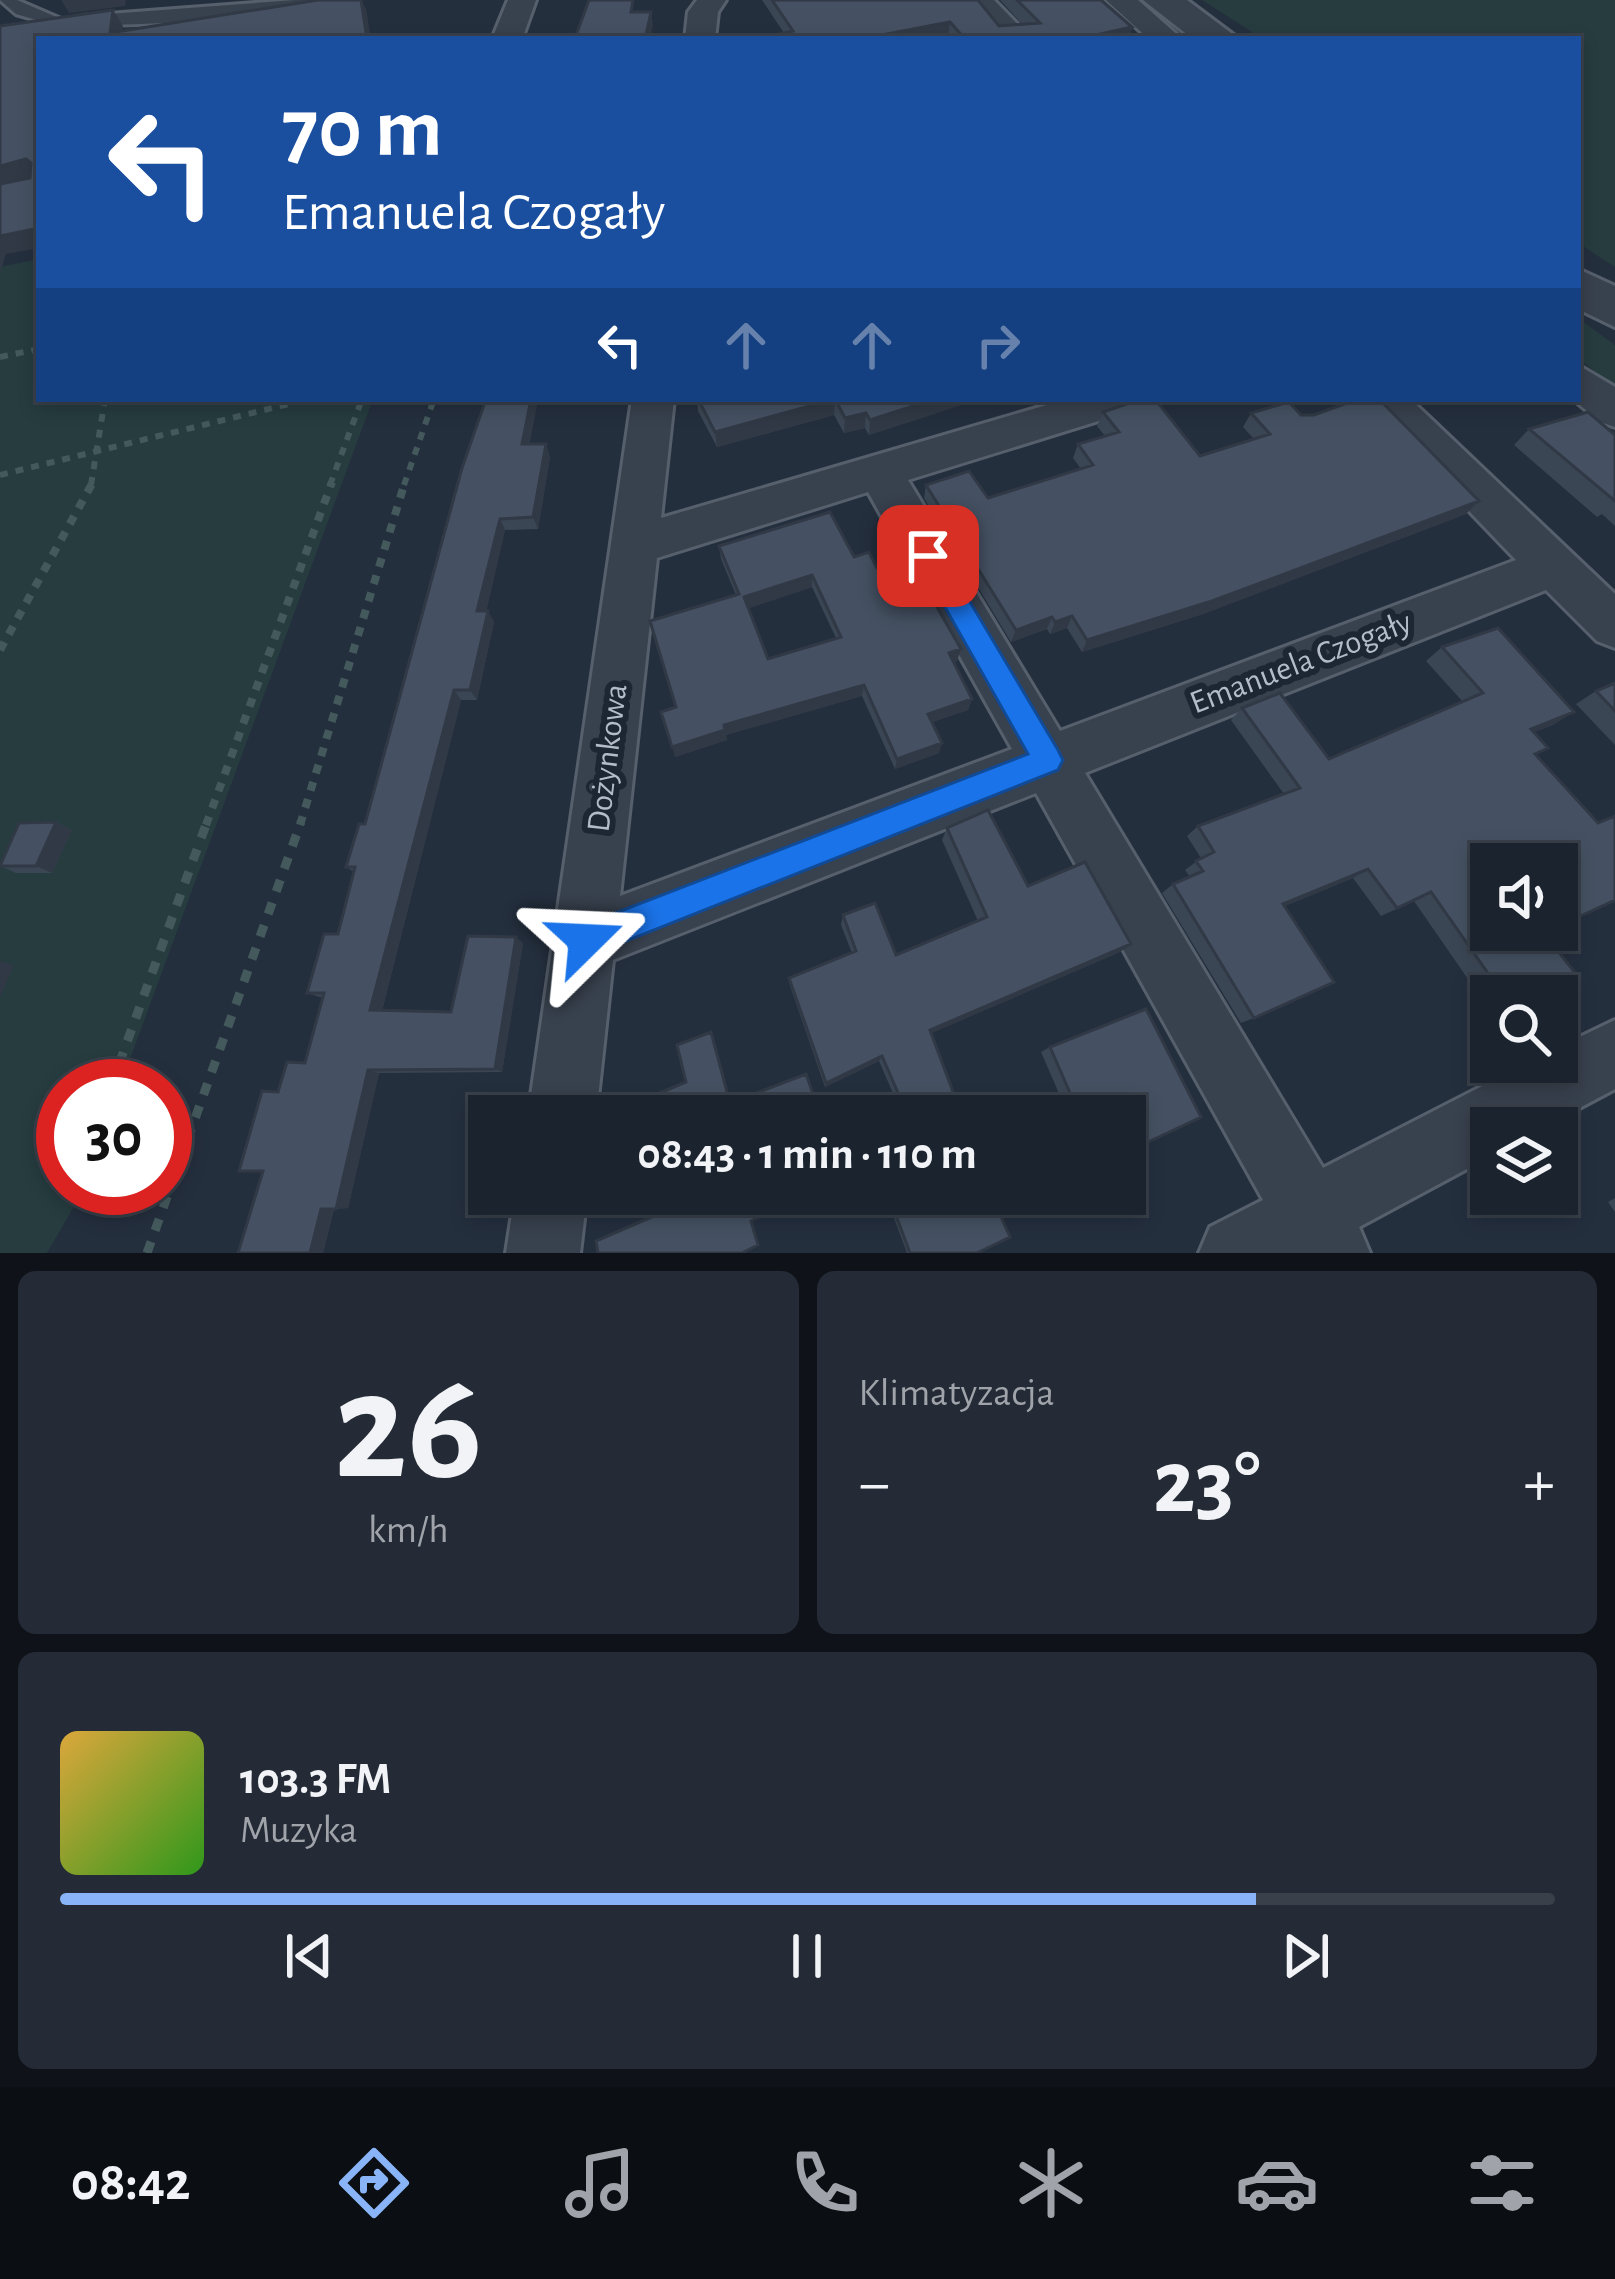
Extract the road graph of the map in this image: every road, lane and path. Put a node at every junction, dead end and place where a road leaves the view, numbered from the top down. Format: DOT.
graph roads {
  1 [pos="7,0"];
  2 [pos="326,0"];
  3 [pos="522,0"];
  4 [pos="712,0"];
  5 [pos="978,0"];
  6 [pos="1120,0"];
  7 [pos="1162,0"];
  8 [pos="136,15"];
  9 [pos="60,22"];
  10 [pos="20,27"];
  11 [pos="133,36"];
  12 [pos="508,36"];
  13 [pos="700,36"];
  14 [pos="1014,36"];
  15 [pos="1163,36"];
  16 [pos="1215,36"];
  17 [pos="1581,286"];
  18 [pos="1615,310"];
  19 [pos="36,350"];
  20 [pos="0,358"];
  21 [pos="1581,383"];
  22 [pos="105,402"];
  23 [pos="297,402"];
  24 [pos="361,402"];
  25 [pos="433,402"];
  26 [pos="653,402"];
  27 [pos="1109,402"];
  28 [pos="1386,402"];
  29 [pos="1615,411"];
  30 [pos="104,451"];
  31 [pos="880,474"];
  32 [pos="0,475"];
  33 [pos="633,546"];
  34 [pos="1554,566"];
  35 [pos="1615,626"];
  36 [pos="0,650"];
  37 [pos="1048,760"];
  38 [pos="586,940"];
  39 [pos="1615,1053"];
  40 [pos="121,1059"];
  41 [pos="565,1095"];
  42 [pos="548,1215"];
  43 [pos="1321,1233"];
  44 [pos="146,1253"];
  45 [pos="543,1253"];
  46 [pos="1236,1253"];
  1 -- 9 [label="lane"];
  2 -- 8 [label="lane"];
  3 -- 12 [label="street"];
  4 -- 13 [label="street"];
  5 -- 14 [label="street"];
  6 -- 15 [label="street"];
  7 -- 16 [label="street"];
  8 -- 9 [label="lane"];
  8 -- 11 [label="lane"];
  9 -- 10 [label="lane"];
  17 -- 18 [label="street"];
  19 -- 20 [label="path"];
  21 -- 29 [label="street"];
  22 -- 30 [label="path"];
  23 -- 30 [label="path"];
  24 -- 40 [label="path"];
  25 -- 44 [label="path"];
  26 -- 33 [label="street, Dożynkowa"];
  27 -- 31 [label="street"];
  28 -- 34 [label="street"];
  30 -- 32 [label="path"];
  30 -- 36 [label="path"];
  31 -- 33 [label="street"];
  31 -- 37 [label="street"];
  33 -- 38 [label="street, Dożynkowa"];
  34 -- 35 [label="street"];
  34 -- 37 [label="street, Emanuela Czogały"];
  37 -- 38 [label="street, Emanuela Czogały"];
  37 -- 43 [label="street"];
  38 -- 41 [label="street, Dożynkowa"];
  39 -- 43 [label="street"];
  42 -- 45 [label="street"];
  43 -- 46 [label="street"];
}
